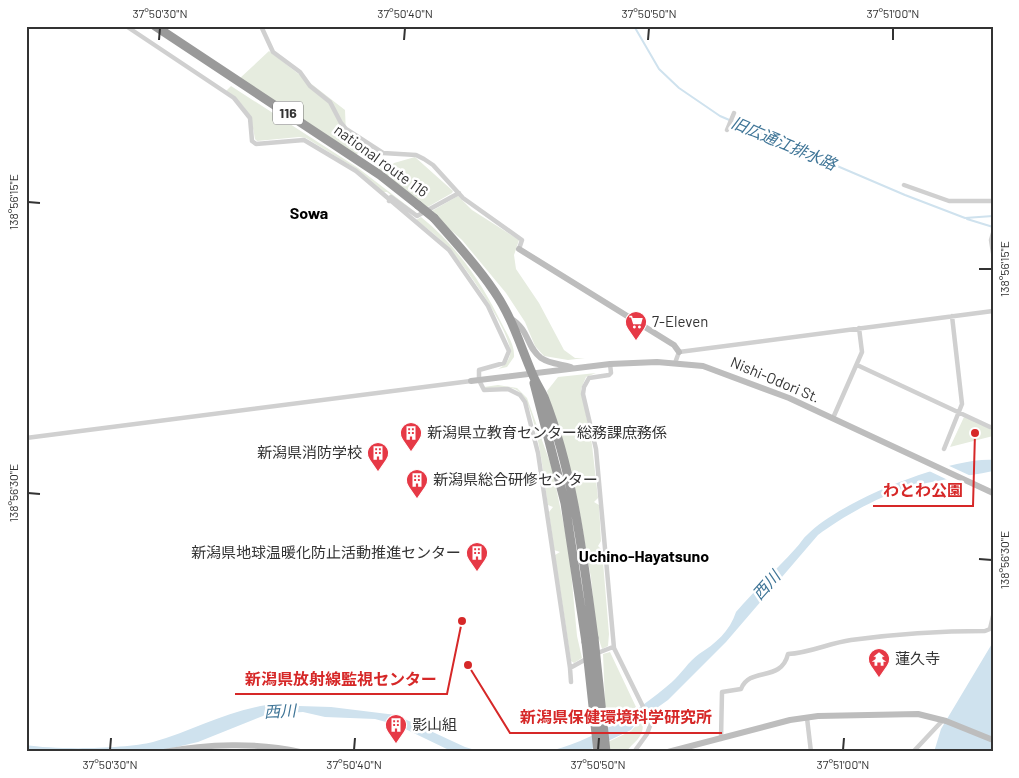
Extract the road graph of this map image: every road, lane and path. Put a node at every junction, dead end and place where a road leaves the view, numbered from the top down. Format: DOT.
graph roads {
  1 [pos="126,26"];
  2 [pos="155,26"];
  3 [pos="261,26"];
  4 [pos="734,113"];
  5 [pos="727,130"];
  6 [pos="904,185"];
  7 [pos="459,194"];
  8 [pos="389,201"];
  9 [pos="993,201"];
  10 [pos="992,235"];
  11 [pos="519,249"];
  12 [pos="993,252"];
  13 [pos="993,312"];
  14 [pos="952,316"];
  15 [pos="510,318"];
  16 [pos="859,328"];
  17 [pos="679,352"];
  18 [pos="675,362"];
  19 [pos="610,364"];
  20 [pos="857,365"];
  21 [pos="574,369"];
  22 [pos="532,373"];
  23 [pos="479,380"];
  24 [pos="471,381"];
  25 [pos="959,413"];
  26 [pos="833,418"];
  27 [pos="993,427"];
  28 [pos="26,438"];
  29 [pos="944,449"];
  30 [pos="993,493"];
  31 [pos="993,616"];
  32 [pos="590,640"];
  33 [pos="613,646"];
  34 [pos="570,668"];
  35 [pos="571,682"];
  36 [pos="807,718"];
  37 [pos="944,720"];
  38 [pos="721,739"];
  39 [pos="993,740"];
  40 [pos="209,749"];
  41 [pos="266,749"];
  42 [pos="164,752"];
  43 [pos="300,752"];
  44 [pos="598,752"];
  45 [pos="606,752"];
  46 [pos="634,752"];
  47 [pos="668,752"];
  48 [pos="811,752"];
  49 [pos="913,752"];
  1 -- 8 [label="street"];
  2 -- 15 [label="highway, national route 116 / 116, bridge"];
  3 -- 7 [label="street"];
  4 -- 5 [label="street"];
  6 -- 9 [label="street"];
  7 -- 8 [label="street"];
  7 -- 11 [label="street"];
  8 -- 23 [label="street"];
  10 -- 12 [label="street"];
  11 -- 17 [label="street"];
  13 -- 14 [label="street"];
  14 -- 16 [label="street"];
  14 -- 25 [label="street"];
  15 -- 21 [label="street"];
  15 -- 22 [label="highway, national route 116 / 116"];
  16 -- 17 [label="street"];
  16 -- 20 [label="street"];
  17 -- 18 [label="street"];
  18 -- 19 [label="street, Nishi-Odori St."];
  18 -- 26 [label="street, Nishi-Odori St."];
  19 -- 21 [label="street, Nishi-Odori St."];
  19 -- 33 [label="street"];
  20 -- 25 [label="street"];
  20 -- 26 [label="street"];
  21 -- 22 [label="street, Nishi-Odori St."];
  22 -- 23 [label="street, Nishi-Odori St."];
  22 -- 32 [label="highway, 116"];
  22 -- 32 [label="highway, 116"];
  23 -- 24 [label="street, Nishi-Odori St."];
  23 -- 34 [label="street"];
  24 -- 28 [label="street"];
  25 -- 27 [label="street"];
  25 -- 29 [label="street"];
  26 -- 30 [label="street, Nishi-Odori St."];
  31 -- 38 [label="street"];
  32 -- 44 [label="highway, 116, bridge"];
  32 -- 45 [label="highway, 116, bridge"];
  33 -- 34 [label="street"];
  33 -- 46 [label="street"];
  34 -- 35 [label="street"];
  36 -- 37 [label="street"];
  36 -- 38 [label="street"];
  36 -- 48 [label="street"];
  37 -- 39 [label="street"];
  37 -- 49 [label="street"];
  38 -- 47 [label="street"];
  40 -- 41 [label="street"];
  40 -- 42 [label="street"];
  41 -- 43 [label="street"];
}
